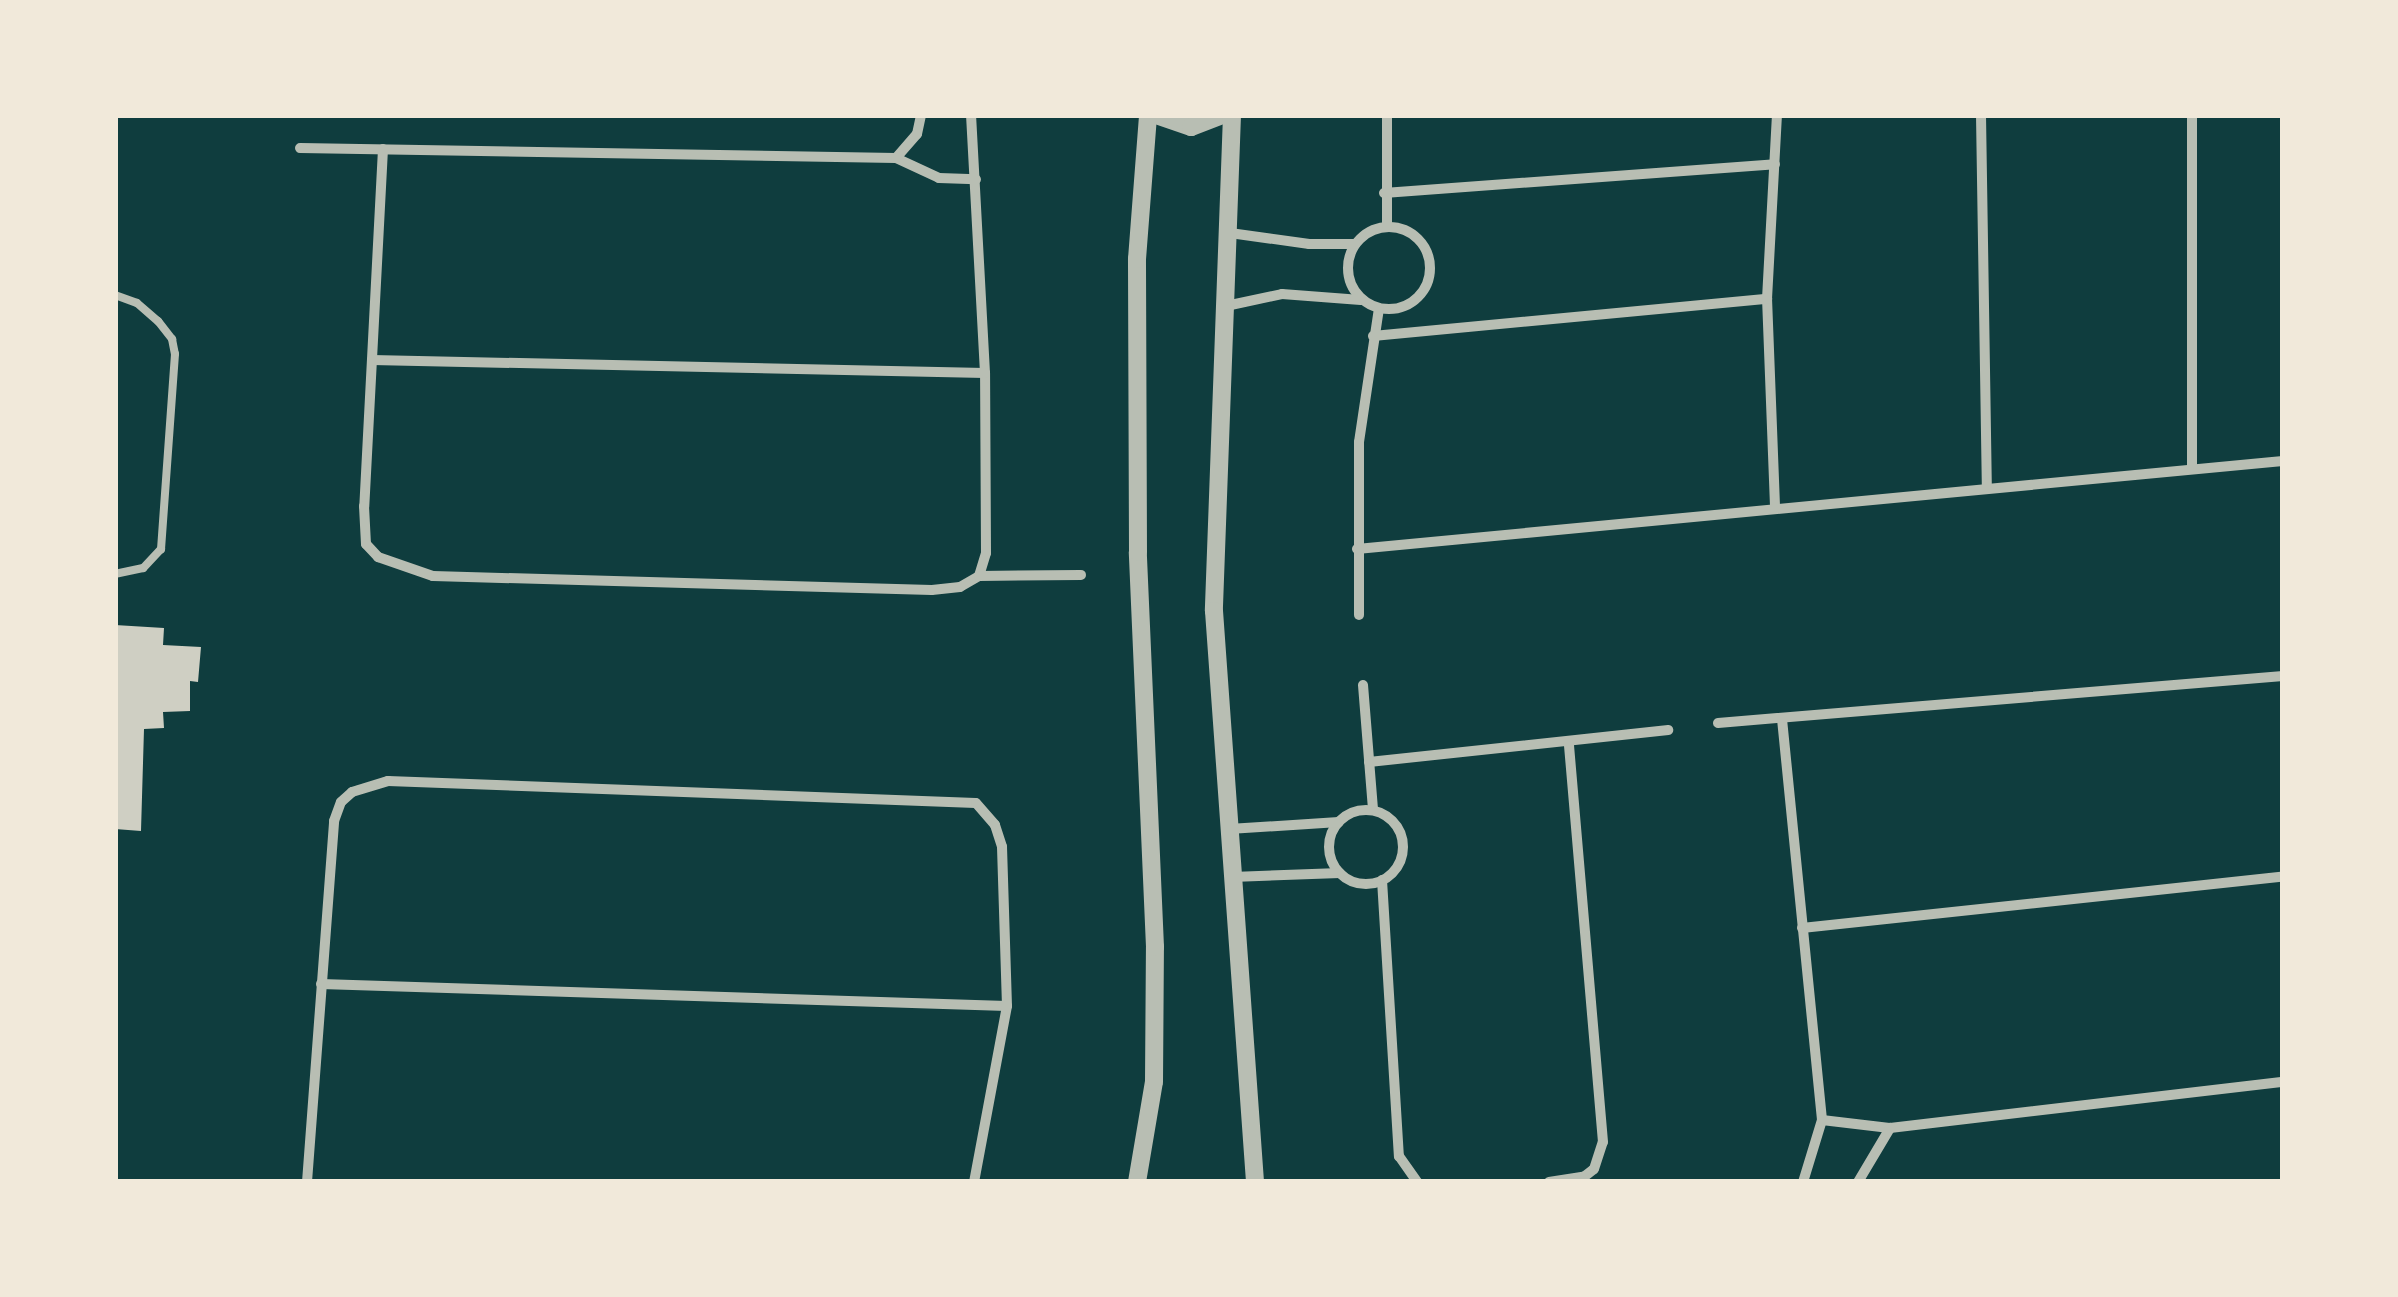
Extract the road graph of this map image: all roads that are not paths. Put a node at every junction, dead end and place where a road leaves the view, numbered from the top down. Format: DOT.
graph roads {
  1 [pos="922,115"];
  2 [pos="971,115"];
  3 [pos="1148,115"];
  4 [pos="1156,115"];
  5 [pos="1223,115"];
  6 [pos="1232,115"];
  7 [pos="1387,115"];
  8 [pos="1776,115"];
  9 [pos="1982,115"];
  10 [pos="2192,115"];
  11 [pos="300,148"];
  12 [pos="384,149"];
  13 [pos="896,158"];
  14 [pos="1775,164"];
  15 [pos="976,179"];
  16 [pos="1384,193"];
  17 [pos="1387,227"];
  18 [pos="1230,233"];
  19 [pos="1355,244"];
  20 [pos="115,295"];
  21 [pos="1766,299"];
  22 [pos="1362,300"];
  23 [pos="1226,306"];
  24 [pos="1379,308"];
  25 [pos="1373,336"];
  26 [pos="372,360"];
  27 [pos="985,374"];
  28 [pos="2283,461"];
  29 [pos="2192,468"];
  30 [pos="1987,487"];
  31 [pos="1775,506"];
  32 [pos="1357,549"];
  33 [pos="115,574"];
  34 [pos="1081,575"];
  35 [pos="978,576"];
  36 [pos="1358,615"];
  37 [pos="2283,676"];
  38 [pos="1362,685"];
  39 [pos="1782,720"];
  40 [pos="1718,723"];
  41 [pos="1668,730"];
  42 [pos="1569,742"];
  43 [pos="1369,762"];
  44 [pos="1374,810"];
  45 [pos="1340,822"];
  46 [pos="1228,829"];
  47 [pos="1340,873"];
  48 [pos="1232,877"];
  49 [pos="2283,877"];
  50 [pos="1382,880"];
  51 [pos="1802,928"];
  52 [pos="321,984"];
  53 [pos="1006,1006"];
  54 [pos="2283,1082"];
  55 [pos="1822,1120"];
  56 [pos="1890,1128"];
  57 [pos="307,1182"];
  58 [pos="974,1182"];
  59 [pos="1137,1182"];
  60 [pos="1255,1182"];
  61 [pos="1417,1182"];
  62 [pos="1549,1182"];
  63 [pos="1803,1182"];
  64 [pos="1858,1182"];
  1 -- 13 [label="street"];
  2 -- 15 [label="street"];
  3 -- 59 [label="street"];
  4 -- 5 [label="street"];
  6 -- 18 [label="street"];
  7 -- 16 [label="street"];
  8 -- 14 [label="street"];
  9 -- 30 [label="street"];
  10 -- 29 [label="street"];
  11 -- 12 [label="street"];
  12 -- 13 [label="street"];
  12 -- 26 [label="street"];
  13 -- 15 [label="street"];
  14 -- 16 [label="street"];
  14 -- 21 [label="street"];
  15 -- 27 [label="street"];
  16 -- 17 [label="street"];
  17 -- 19 [label="street"];
  17 -- 24 [label="street"];
  18 -- 19 [label="street"];
  18 -- 23 [label="street"];
  19 -- 22 [label="street"];
  20 -- 33 [label="lane"];
  21 -- 25 [label="street"];
  21 -- 31 [label="street"];
  22 -- 23 [label="street"];
  22 -- 24 [label="street"];
  23 -- 46 [label="street"];
  24 -- 25 [label="street"];
  25 -- 32 [label="street"];
  26 -- 27 [label="street"];
  26 -- 35 [label="street"];
  27 -- 35 [label="street"];
  28 -- 29 [label="street"];
  29 -- 30 [label="street"];
  30 -- 31 [label="street"];
  31 -- 32 [label="street"];
  32 -- 36 [label="street"];
  34 -- 35 [label="street"];
  37 -- 39 [label="street"];
  38 -- 43 [label="street"];
  39 -- 40 [label="street"];
  39 -- 51 [label="street"];
  41 -- 42 [label="street"];
  42 -- 43 [label="street"];
  42 -- 62 [label="street"];
  43 -- 44 [label="street"];
  44 -- 45 [label="street"];
  44 -- 50 [label="street"];
  45 -- 46 [label="street"];
  45 -- 47 [label="street"];
  46 -- 48 [label="street"];
  47 -- 48 [label="street"];
  47 -- 50 [label="street"];
  48 -- 60 [label="street"];
  49 -- 51 [label="street"];
  50 -- 61 [label="street"];
  51 -- 55 [label="street"];
  52 -- 53 [label="street"];
  52 -- 53 [label="street"];
  52 -- 57 [label="street"];
  53 -- 58 [label="street"];
  54 -- 56 [label="street"];
  55 -- 56 [label="street"];
  55 -- 63 [label="street"];
  56 -- 64 [label="street"];
}
